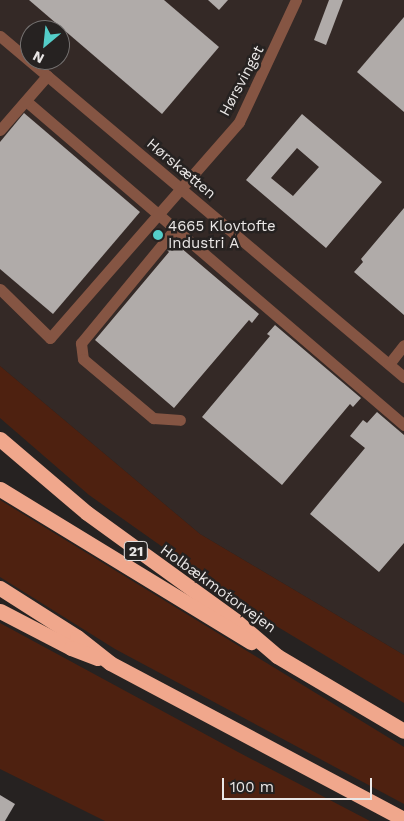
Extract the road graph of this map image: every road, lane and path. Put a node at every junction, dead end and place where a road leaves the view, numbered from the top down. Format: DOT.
graph roads {
  1 [pos="296,0"];
  2 [pos="0,36"];
  3 [pos="47,76"];
  4 [pos="26,101"];
  5 [pos="0,130"];
  6 [pos="182,190"];
  7 [pos="159,216"];
  8 [pos="175,229"];
  9 [pos="0,289"];
  10 [pos="404,345"];
  11 [pos="388,364"];
  12 [pos="404,377"];
  13 [pos="180,420"];
  14 [pos="404,425"];
  15 [pos="0,439"];
  16 [pos="0,490"];
  17 [pos="0,588"];
  18 [pos="0,611"];
  19 [pos="277,656"];
  20 [pos="110,663"];
  21 [pos="404,731"];
  22 [pos="404,819"];
  1 -- 6 [label="street, Hørsvinget"];
  2 -- 3 [label="street, Hørskætten"];
  3 -- 4 [label="street"];
  3 -- 6 [label="street, Hørskætten"];
  4 -- 5 [label="street"];
  4 -- 7 [label="street"];
  6 -- 7 [label="street, Hørsvinget"];
  6 -- 11 [label="street, Hørskætten"];
  7 -- 8 [label="street"];
  7 -- 9 [label="street, Hørsvinget"];
  8 -- 13 [label="street"];
  8 -- 14 [label="street"];
  10 -- 11 [label="street"];
  11 -- 12 [label="street, Hørskætten"];
  15 -- 19 [label="highway, Holbækmotorvejen / 21"];
  16 -- 19 [label="highway"];
  17 -- 20 [label="highway"];
  18 -- 20 [label="highway"];
  19 -- 21 [label="highway, Holbækmotorvejen / 21"];
  20 -- 22 [label="highway"];
}
